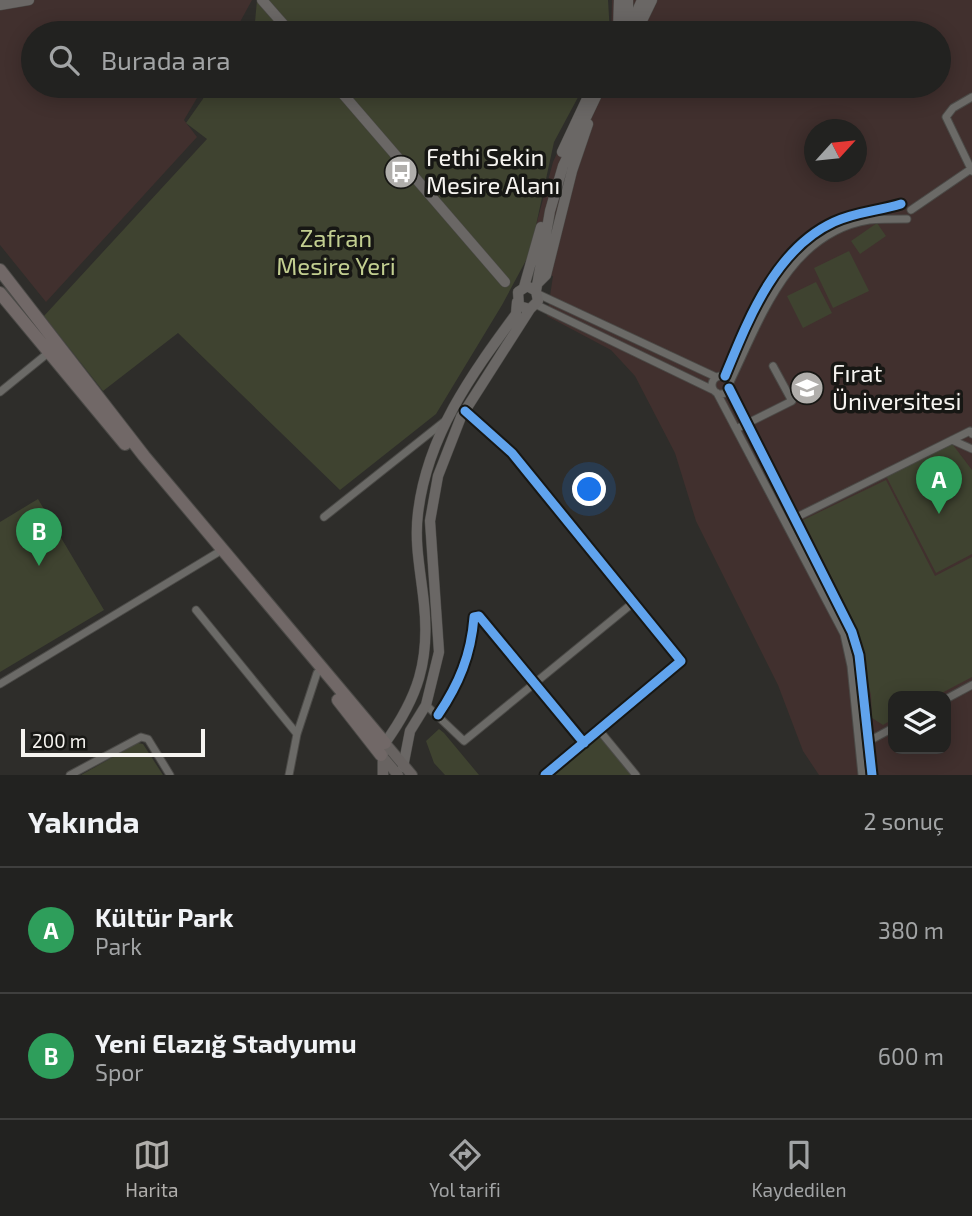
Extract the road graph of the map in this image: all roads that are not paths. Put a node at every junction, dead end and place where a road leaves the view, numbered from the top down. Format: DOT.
graph roads {
  1 [pos="29,0"];
  2 [pos="619,0"];
  3 [pos="628,0"];
  4 [pos="642,0"];
  5 [pos="652,0"];
  6 [pos="262,2"];
  7 [pos="0,5"];
  8 [pos="280,21"];
  9 [pos="624,21"];
  10 [pos="627,21"];
  11 [pos="632,21"];
  12 [pos="636,21"];
  13 [pos="972,97"];
  14 [pos="346,98"];
  15 [pos="587,98"];
  16 [pos="595,98"];
  17 [pos="602,98"];
  18 [pos="972,170"];
  19 [pos="901,204"];
  20 [pos="911,210"];
  21 [pos="907,219"];
  22 [pos="0,270"];
  23 [pos="0,276"];
  24 [pos="519,294"];
  25 [pos="0,296"];
  26 [pos="536,297"];
  27 [pos="52,347"];
  28 [pos="774,366"];
  29 [pos="716,377"];
  30 [pos="728,382"];
  31 [pos="0,392"];
  32 [pos="715,392"];
  33 [pos="465,411"];
  34 [pos="445,421"];
  35 [pos="749,423"];
  36 [pos="736,429"];
  37 [pos="971,431"];
  38 [pos="952,440"];
  39 [pos="972,449"];
  40 [pos="324,517"];
  41 [pos="796,518"];
  42 [pos="786,522"];
  43 [pos="217,554"];
  44 [pos="634,602"];
  45 [pos="196,610"];
  46 [pos="317,673"];
  47 [pos="534,683"];
  48 [pos="0,684"];
  49 [pos="972,685"];
  50 [pos="951,696"];
  51 [pos="426,705"];
  52 [pos="438,715"];
  53 [pos="600,730"];
  54 [pos="888,730"];
  55 [pos="298,734"];
  56 [pos="870,740"];
  57 [pos="584,743"];
  58 [pos="860,746"];
  59 [pos="383,749"];
  60 [pos="401,772"];
  61 [pos="70,775"];
  62 [pos="170,775"];
  63 [pos="292,775"];
  64 [pos="383,775"];
  65 [pos="412,775"];
  66 [pos="545,775"];
  67 [pos="636,775"];
  68 [pos="862,775"];
  69 [pos="872,775"];
  1 -- 7 [label="main road"];
  2 -- 9 [label="main road"];
  3 -- 10 [label="main road"];
  4 -- 11 [label="main road"];
  5 -- 12 [label="main road"];
  6 -- 8 [label="main road"];
  13 -- 18 [label="street"];
  14 -- 24 [label="main road"];
  15 -- 24 [label="main road"];
  16 -- 26 [label="main road"];
  17 -- 26 [label="main road"];
  18 -- 20 [label="street"];
  19 -- 30 [label="street"];
  21 -- 30 [label="street"];
  22 -- 27 [label="highway"];
  23 -- 27 [label="highway"];
  24 -- 26 [label="main road"];
  24 -- 26 [label="main road"];
  24 -- 34 [label="main road"];
  25 -- 27 [label="highway"];
  26 -- 29 [label="street"];
  26 -- 32 [label="street"];
  26 -- 33 [label="main road"];
  27 -- 31 [label="street"];
  27 -- 43 [label="highway"];
  27 -- 59 [label="highway"];
  28 -- 35 [label="street"];
  29 -- 30 [label="street"];
  29 -- 32 [label="street"];
  30 -- 32 [label="street"];
  30 -- 35 [label="street"];
  32 -- 36 [label="street"];
  33 -- 44 [label="street"];
  33 -- 51 [label="main road"];
  34 -- 40 [label="street"];
  34 -- 59 [label="main road"];
  35 -- 36 [label="street"];
  35 -- 41 [label="street"];
  36 -- 42 [label="street"];
  37 -- 38 [label="street"];
  38 -- 39 [label="street"];
  38 -- 41 [label="street"];
  41 -- 42 [label="street"];
  41 -- 56 [label="street"];
  42 -- 58 [label="street"];
  43 -- 46 [label="highway"];
  43 -- 48 [label="street"];
  44 -- 47 [label="street"];
  44 -- 53 [label="street"];
  45 -- 55 [label="street"];
  46 -- 55 [label="street"];
  46 -- 59 [label="highway"];
  47 -- 52 [label="street"];
  47 -- 52 [label="street"];
  47 -- 57 [label="street"];
  49 -- 50 [label="street"];
  51 -- 52 [label="street"];
  51 -- 60 [label="main road"];
  53 -- 57 [label="street"];
  53 -- 67 [label="street"];
  54 -- 56 [label="street"];
  55 -- 63 [label="street"];
  56 -- 58 [label="street"];
  56 -- 69 [label="street"];
  57 -- 66 [label="street"];
  58 -- 68 [label="street"];
  59 -- 60 [label="main road"];
  59 -- 64 [label="main road"];
  60 -- 65 [label="main road"];
  61 -- 62 [label="street"];
}
